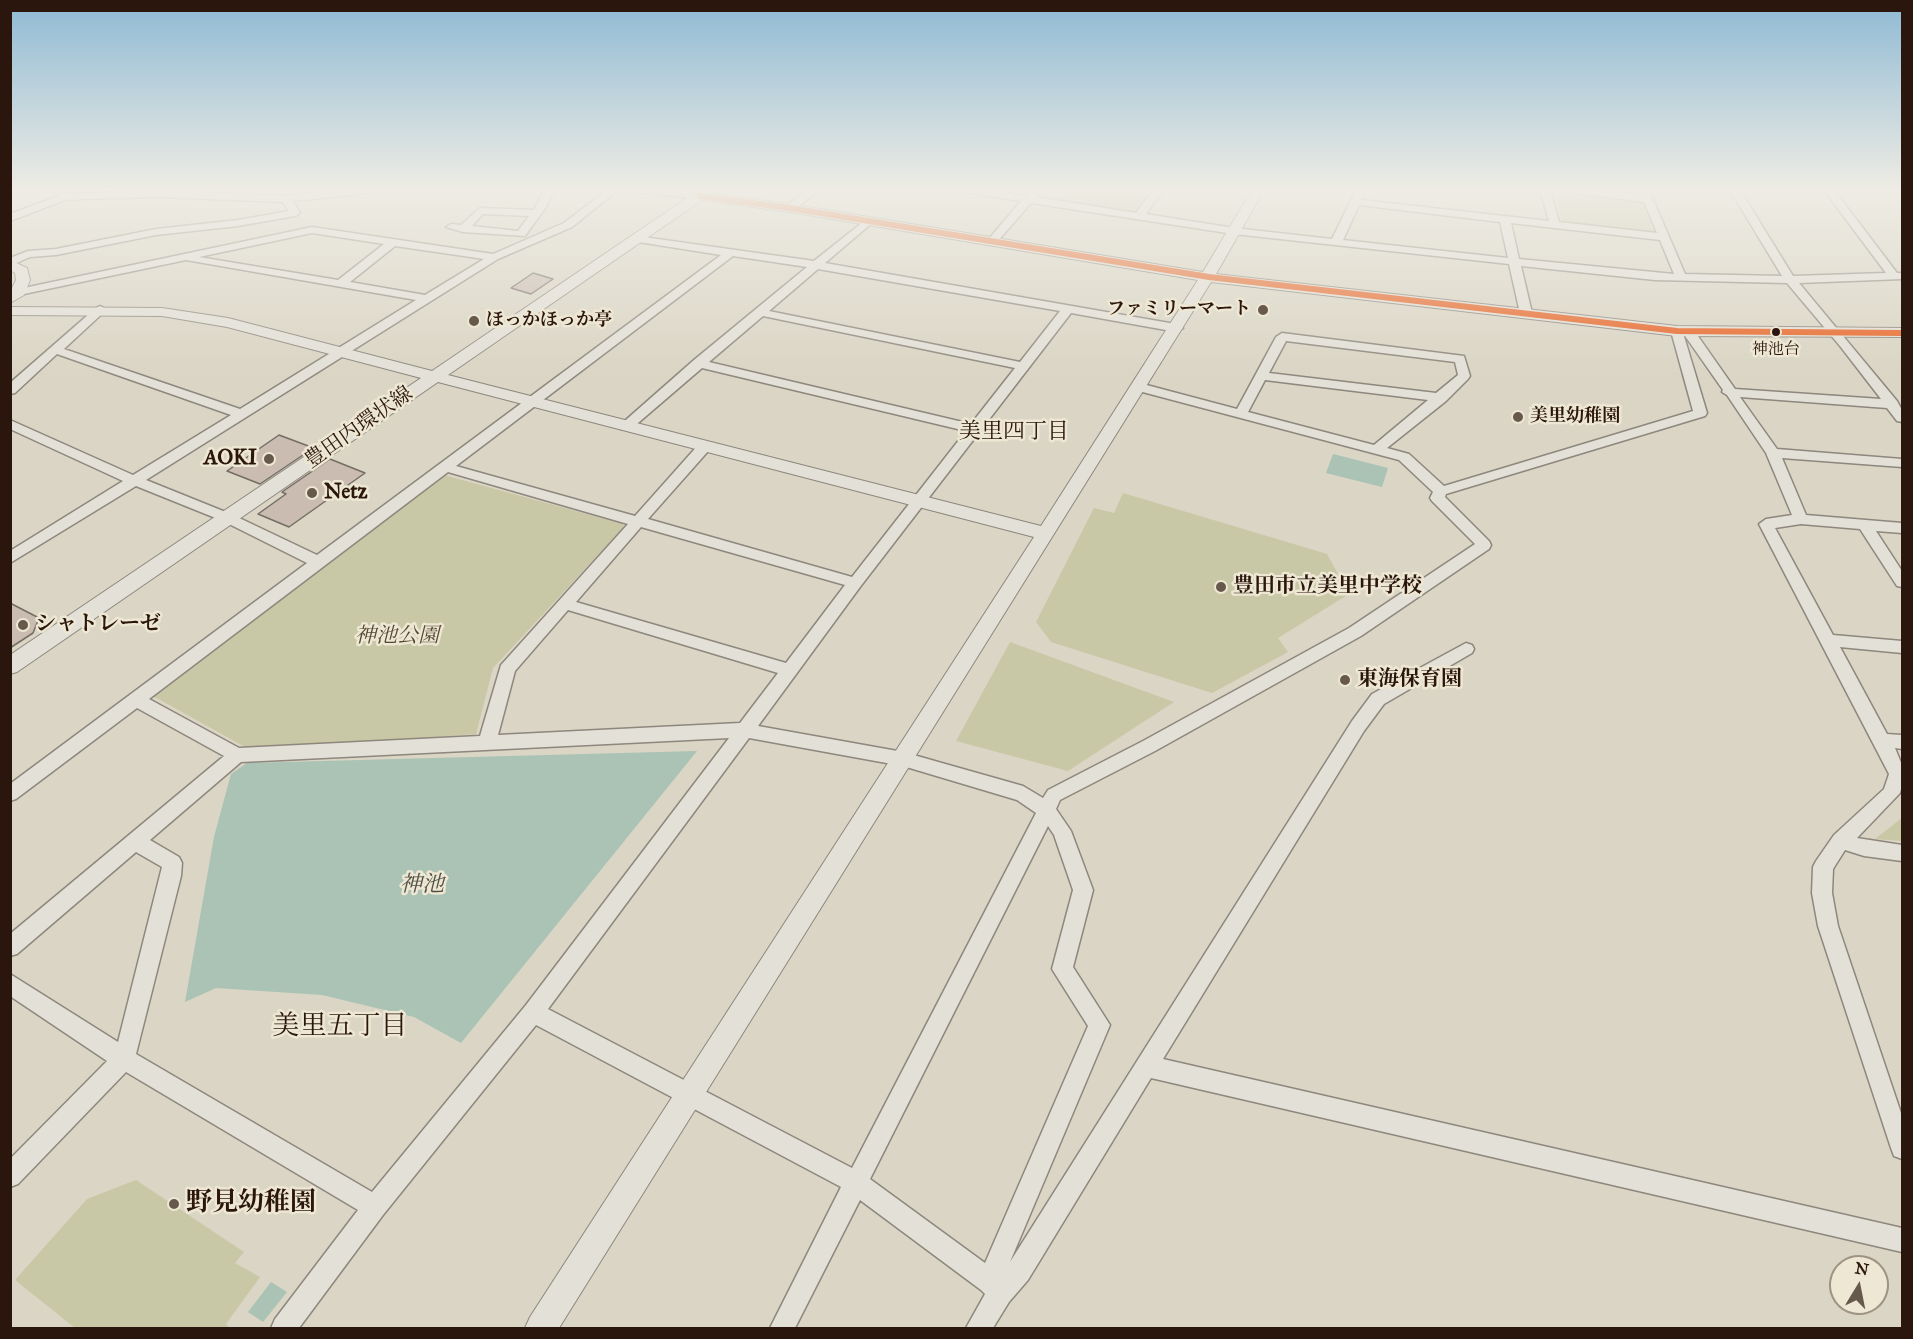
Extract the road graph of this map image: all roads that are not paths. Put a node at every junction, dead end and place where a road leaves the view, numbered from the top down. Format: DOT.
graph roads {
  1 [pos="49,252"];
  2 [pos="187,252"];
  3 [pos="209,252"];
  4 [pos="380,252"];
  5 [pos="464,252"];
  6 [pos="505,252"];
  7 [pos="616,252"];
  8 [pos="727,252"];
  9 [pos="831,252"];
  10 [pos="1061,252"];
  11 [pos="1222,252"];
  12 [pos="1429,252"];
  13 [pos="1512,252"];
  14 [pos="1670,252"];
  15 [pos="1773,252"];
  16 [pos="1879,252"];
  17 [pos="730,253"];
  18 [pos="494,257"];
  19 [pos="184,258"];
  20 [pos="1514,262"];
  21 [pos="10,264"];
  22 [pos="816,265"];
  23 [pos="1898,276"];
  24 [pos="1209,277"];
  25 [pos="1681,278"];
  26 [pos="1790,280"];
  27 [pos="341,284"];
  28 [pos="15,296"];
  29 [pos="429,299"];
  30 [pos="100,310"];
  31 [pos="1067,310"];
  32 [pos="10,311"];
  33 [pos="759,312"];
  34 [pos="1526,313"];
  35 [pos="1177,328"];
  36 [pos="1683,332"];
  37 [pos="1902,333"];
  38 [pos="1836,334"];
  39 [pos="56,350"];
  40 [pos="345,351"];
  41 [pos="698,363"];
  42 [pos="1024,366"];
  43 [pos="434,376"];
  44 [pos="1262,376"];
  45 [pos="1139,387"];
  46 [pos="10,390"];
  47 [pos="1728,392"];
  48 [pos="1440,398"];
  49 [pos="533,401"];
  50 [pos="1892,404"];
  51 [pos="1241,413"];
  52 [pos="242,414"];
  53 [pos="1902,418"];
  54 [pos="10,424"];
  55 [pos="626,426"];
  56 [pos="975,429"];
  57 [pos="705,446"];
  58 [pos="1378,449"];
  59 [pos="1773,453"];
  60 [pos="1902,463"];
  61 [pos="445,467"];
  62 [pos="135,481"];
  63 [pos="1441,491"];
  64 [pos="921,501"];
  65 [pos="228,518"];
  66 [pos="1801,519"];
  67 [pos="636,522"];
  68 [pos="1865,525"];
  69 [pos="1902,528"];
  70 [pos="1046,534"];
  71 [pos="10,541"];
  72 [pos="26,549"];
  73 [pos="10,558"];
  74 [pos="318,562"];
  75 [pos="1902,582"];
  76 [pos="855,583"];
  77 [pos="565,604"];
  78 [pos="1828,640"];
  79 [pos="1902,647"];
  80 [pos="1466,649"];
  81 [pos="10,666"];
  82 [pos="790,670"];
  83 [pos="136,700"];
  84 [pos="744,730"];
  85 [pos="1882,740"];
  86 [pos="487,742"];
  87 [pos="1902,742"];
  88 [pos="237,755"];
  89 [pos="903,759"];
  90 [pos="10,794"];
  91 [pos="1047,811"];
  92 [pos="135,841"];
  93 [pos="1841,841"];
  94 [pos="1902,853"];
  95 [pos="10,947"];
  96 [pos="10,984"];
  97 [pos="533,1012"];
  98 [pos="124,1059"];
  99 [pos="1146,1066"];
  100 [pos="690,1095"];
  101 [pos="1902,1148"];
  102 [pos="10,1176"];
  103 [pos="855,1182"];
  104 [pos="375,1207"];
  105 [pos="1902,1240"];
  106 [pos="995,1287"];
  107 [pos="284,1329"];
  108 [pos="542,1329"];
  109 [pos="782,1329"];
  110 [pos="979,1329"];
  1 -- 21 [label="street"];
  2 -- 19 [label="street"];
  3 -- 19 [label="street"];
  4 -- 27 [label="street"];
  5 -- 18 [label="street"];
  6 -- 18 [label="street"];
  7 -- 43 [label="street, 豊田内環状線"];
  8 -- 17 [label="street"];
  9 -- 22 [label="street"];
  10 -- 24 [label="street"];
  11 -- 24 [label="street"];
  12 -- 20 [label="street"];
  13 -- 20 [label="street"];
  14 -- 25 [label="street"];
  15 -- 26 [label="street"];
  16 -- 23 [label="street"];
  17 -- 22 [label="street"];
  17 -- 49 [label="street"];
  18 -- 29 [label="street"];
  19 -- 27 [label="street"];
  19 -- 28 [label="street"];
  20 -- 25 [label="street"];
  20 -- 34 [label="street"];
  21 -- 28 [label="street"];
  22 -- 31 [label="street"];
  22 -- 33 [label="street"];
  23 -- 26 [label="street"];
  24 -- 34 [label="street"];
  24 -- 35 [label="street"];
  25 -- 26 [label="street"];
  26 -- 38 [label="street"];
  27 -- 29 [label="street"];
  29 -- 40 [label="street"];
  30 -- 32 [label="street"];
  30 -- 39 [label="street"];
  30 -- 40 [label="street"];
  31 -- 35 [label="street"];
  31 -- 42 [label="street"];
  33 -- 41 [label="street"];
  33 -- 42 [label="street"];
  34 -- 36 [label="street"];
  35 -- 45 [label="street"];
  36 -- 38 [label="street"];
  36 -- 47 [label="street"];
  36 -- 63 [label="street"];
  37 -- 38 [label="street"];
  38 -- 50 [label="street"];
  39 -- 46 [label="street"];
  39 -- 52 [label="street"];
  40 -- 43 [label="street"];
  40 -- 52 [label="street"];
  41 -- 55 [label="street"];
  41 -- 56 [label="street"];
  42 -- 56 [label="street"];
  43 -- 49 [label="street"];
  43 -- 65 [label="street, 豊田内環状線"];
  44 -- 48 [label="street"];
  44 -- 48 [label="street"];
  44 -- 51 [label="street"];
  45 -- 51 [label="street"];
  45 -- 70 [label="street"];
  47 -- 50 [label="street"];
  47 -- 59 [label="street"];
  48 -- 58 [label="street"];
  49 -- 55 [label="street"];
  49 -- 61 [label="street"];
  50 -- 53 [label="street"];
  51 -- 58 [label="street"];
  52 -- 62 [label="street"];
  54 -- 62 [label="street"];
  55 -- 57 [label="street"];
  56 -- 64 [label="street"];
  57 -- 64 [label="street"];
  57 -- 67 [label="street"];
  58 -- 63 [label="street"];
  59 -- 60 [label="street"];
  59 -- 66 [label="street"];
  61 -- 67 [label="street"];
  61 -- 74 [label="street"];
  62 -- 65 [label="street"];
  62 -- 72 [label="street"];
  63 -- 91 [label="street"];
  64 -- 70 [label="street"];
  64 -- 76 [label="street"];
  65 -- 74 [label="street"];
  65 -- 81 [label="street, 豊田内環状線"];
  66 -- 68 [label="street"];
  66 -- 78 [label="street"];
  67 -- 76 [label="street"];
  67 -- 77 [label="street"];
  68 -- 69 [label="street"];
  68 -- 75 [label="street"];
  70 -- 89 [label="street"];
  71 -- 72 [label="street"];
  72 -- 73 [label="street"];
  74 -- 83 [label="street"];
  76 -- 82 [label="street"];
  77 -- 82 [label="street"];
  77 -- 86 [label="street"];
  78 -- 79 [label="street"];
  78 -- 85 [label="street"];
  80 -- 99 [label="street"];
  82 -- 84 [label="street"];
  83 -- 88 [label="street"];
  83 -- 90 [label="street"];
  84 -- 86 [label="street"];
  84 -- 89 [label="street"];
  84 -- 97 [label="street"];
  85 -- 87 [label="street"];
  85 -- 93 [label="street"];
  86 -- 88 [label="street"];
  88 -- 92 [label="street"];
  89 -- 91 [label="street"];
  89 -- 100 [label="street"];
  91 -- 103 [label="street"];
  91 -- 106 [label="street"];
  92 -- 95 [label="street"];
  92 -- 98 [label="street"];
  93 -- 94 [label="street"];
  93 -- 101 [label="street"];
  96 -- 98 [label="street"];
  97 -- 100 [label="street"];
  97 -- 104 [label="street"];
  98 -- 102 [label="street"];
  98 -- 104 [label="street"];
  99 -- 105 [label="street"];
  99 -- 106 [label="street"];
  100 -- 103 [label="street"];
  100 -- 108 [label="street"];
  103 -- 106 [label="street"];
  103 -- 109 [label="street"];
  104 -- 107 [label="street"];
  106 -- 110 [label="street"];
}
